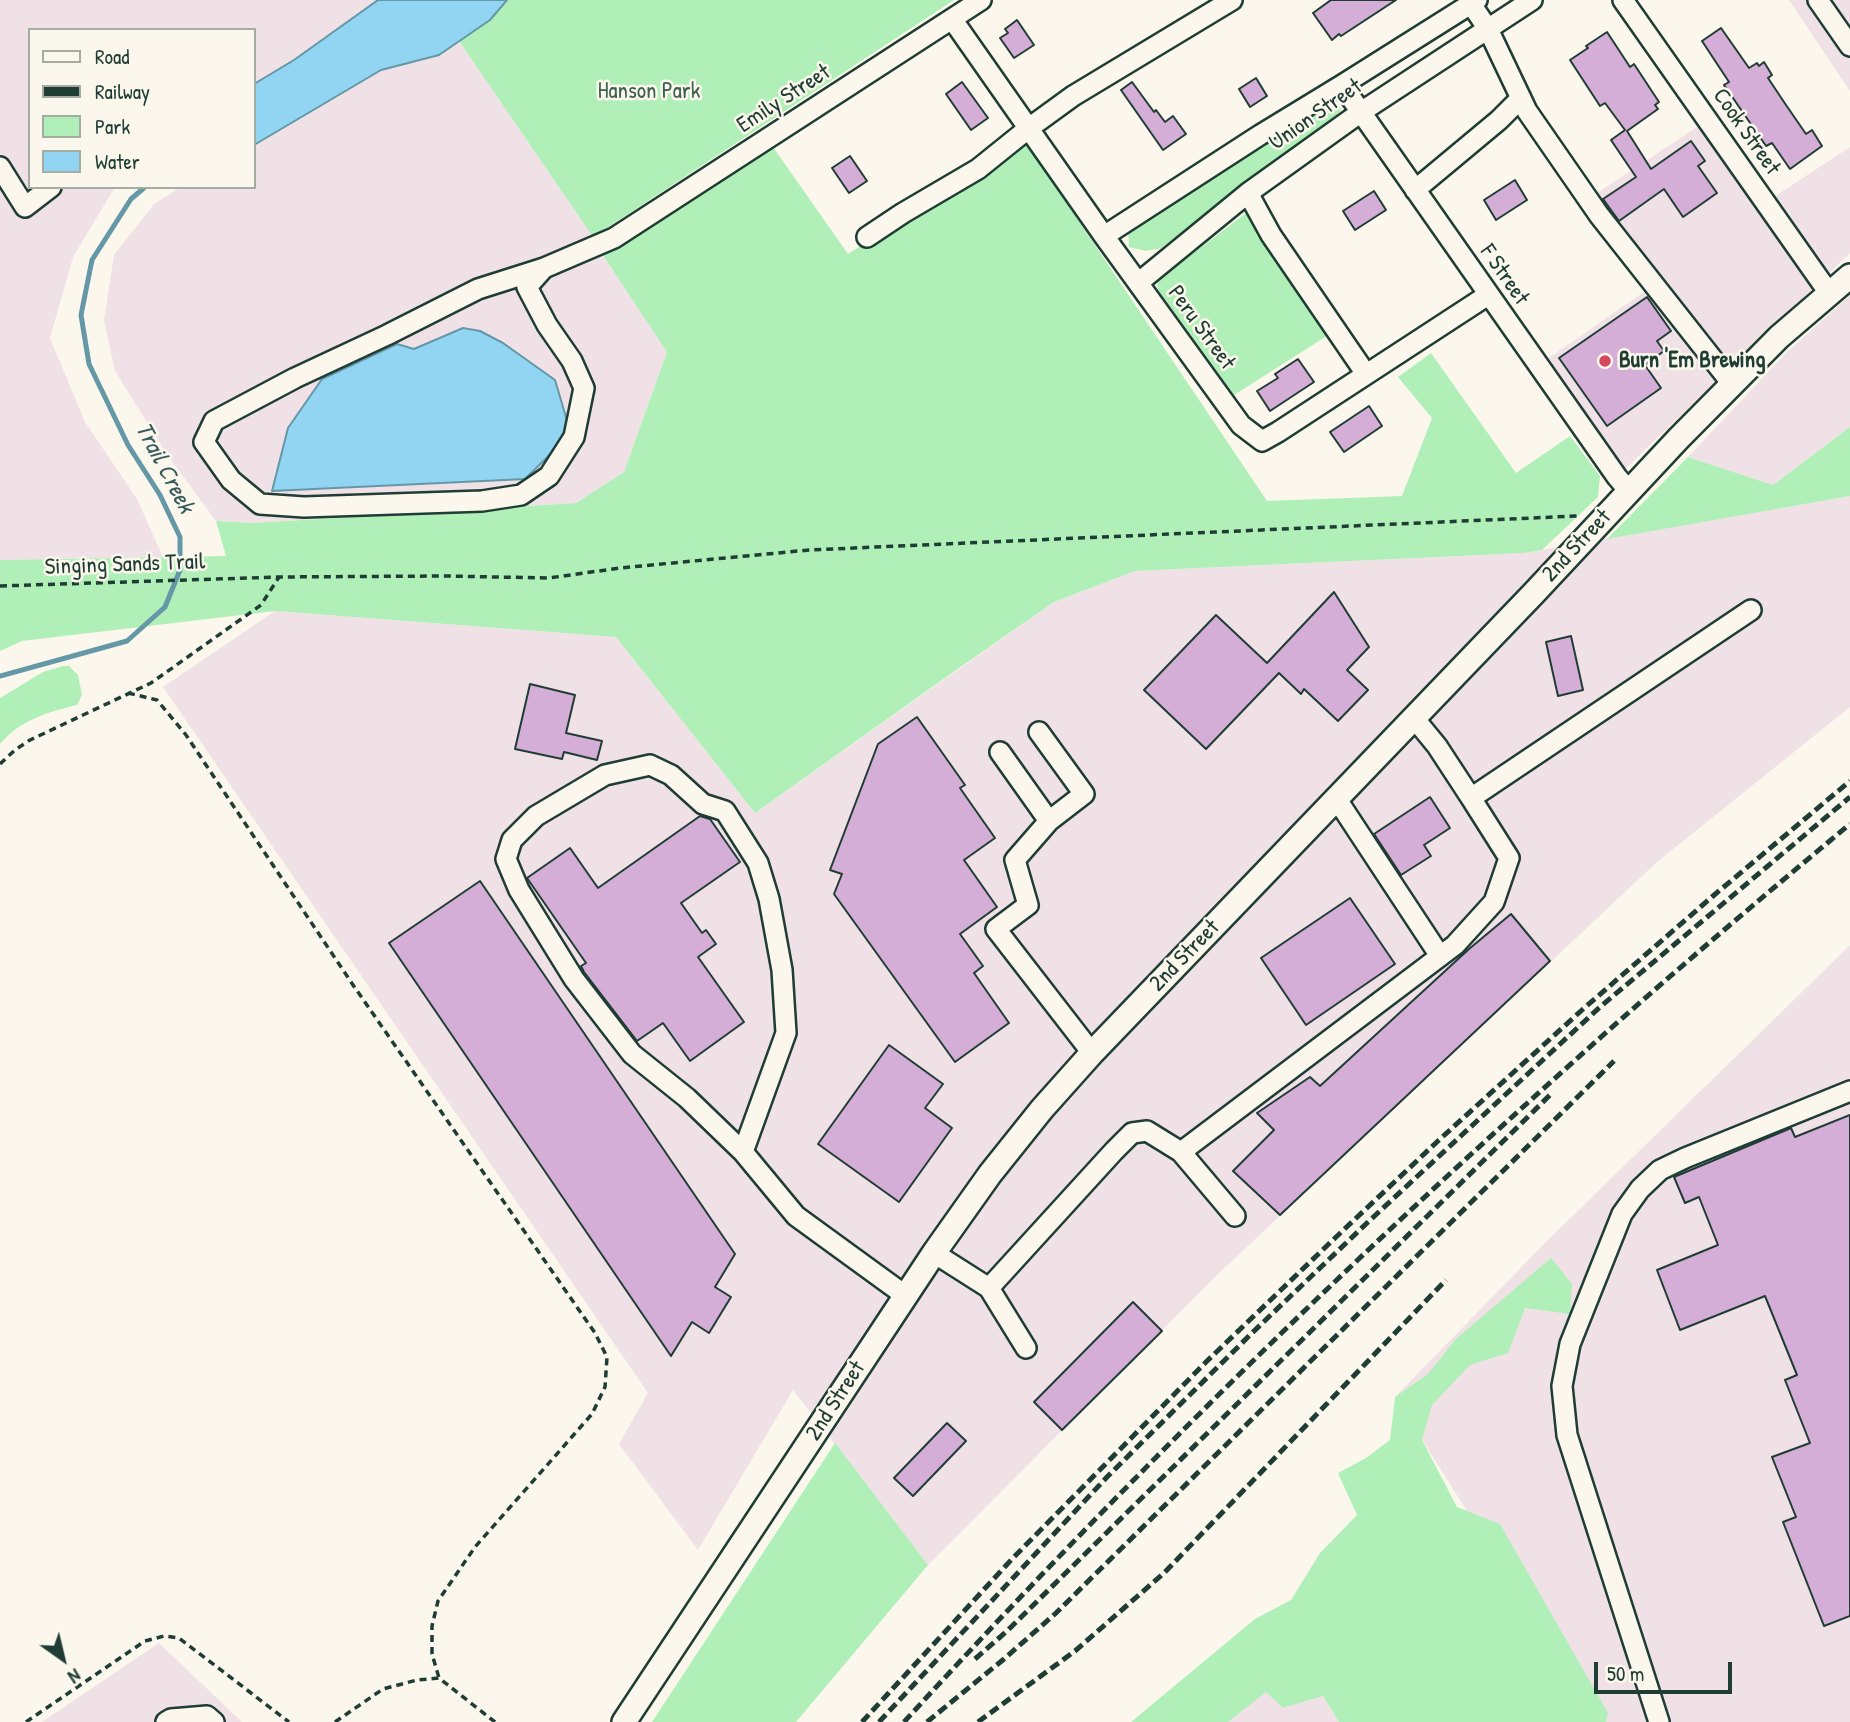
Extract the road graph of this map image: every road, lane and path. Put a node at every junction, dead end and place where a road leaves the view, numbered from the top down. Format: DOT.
graph roads {
  1 [pos="981,0"];
  2 [pos="1232,0"];
  3 [pos="1532,0"];
  4 [pos="1623,0"];
  5 [pos="1818,0"];
  6 [pos="1474,2"];
  7 [pos="952,19"];
  8 [pos="1488,29"];
  9 [pos="1850,46"];
  10 [pos="1342,85"];
  11 [pos="1521,98"];
  12 [pos="1361,112"];
  13 [pos="1029,128"];
  14 [pos="0,167"];
  15 [pos="48,189"];
  16 [pos="1415,190"];
  17 [pos="1248,193"];
  18 [pos="867,236"];
  19 [pos="1104,236"];
  20 [pos="544,268"];
  21 [pos="1850,276"];
  22 [pos="1138,283"];
  23 [pos="1829,293"];
  24 [pos="1488,295"];
  25 [pos="1366,374"];
  26 [pos="1733,385"];
  27 [pos="1629,491"];
  28 [pos="1607,514"];
  29 [pos="279,577"];
  30 [pos="0,586"];
  31 [pos="1751,610"];
  32 [pos="128,693"];
  33 [pos="1414,718"];
  34 [pos="1039,732"];
  35 [pos="1000,752"];
  36 [pos="0,764"];
  37 [pos="1336,798"];
  38 [pos="1471,798"];
  39 [pos="1049,821"];
  40 [pos="1440,956"];
  41 [pos="1092,1053"];
  42 [pos="1850,1091"];
  43 [pos="743,1152"];
  44 [pos="1181,1152"];
  45 [pos="1234,1216"];
  46 [pos="934,1253"];
  47 [pos="989,1288"];
  48 [pos="906,1296"];
  49 [pos="1026,1348"];
  50 [pos="439,1678"];
  51 [pos="26,1722"];
  52 [pos="166,1722"];
  53 [pos="214,1722"];
  54 [pos="289,1722"];
  55 [pos="335,1722"];
  56 [pos="495,1722"];
  57 [pos="625,1722"];
  58 [pos="1659,1722"];
  1 -- 7 [label="street, Emily Street"];
  2 -- 13 [label="street"];
  3 -- 8 [label="street, Union Street"];
  4 -- 23 [label="street, Cook Street"];
  5 -- 9 [label="street"];
  6 -- 8 [label="street"];
  6 -- 10 [label="street, Union Street"];
  7 -- 13 [label="street, Peru Street"];
  7 -- 20 [label="street, Emily Street"];
  8 -- 11 [label="street"];
  8 -- 12 [label="street, Union Street"];
  10 -- 12 [label="street, F Street"];
  10 -- 19 [label="street, Union Street"];
  11 -- 16 [label="street"];
  11 -- 26 [label="street"];
  12 -- 16 [label="street, F Street"];
  12 -- 17 [label="street, Union Street"];
  13 -- 18 [label="street"];
  13 -- 19 [label="street, Peru Street"];
  14 -- 15 [label="street"];
  16 -- 24 [label="street, F Street"];
  17 -- 22 [label="street, Union Street"];
  17 -- 25 [label="street"];
  19 -- 22 [label="street, Peru Street"];
  20 -- 20 [label="street, Emily Street"];
  21 -- 23 [label="main road, 2nd Street"];
  22 -- 25 [label="street, Peru Street"];
  23 -- 26 [label="main road, 2nd Street"];
  24 -- 25 [label="street, Peru Street"];
  24 -- 27 [label="street, F Street"];
  26 -- 27 [label="main road, 2nd Street"];
  27 -- 28 [label="main road, 2nd Street"];
  28 -- 29 [label="path, Singing Sands Trail"];
  28 -- 33 [label="main road, 2nd Street"];
  29 -- 30 [label="path, Singing Sands Trail"];
  29 -- 32 [label="path"];
  31 -- 38 [label="street"];
  32 -- 36 [label="path"];
  32 -- 50 [label="path"];
  33 -- 37 [label="main road, 2nd Street"];
  33 -- 38 [label="street"];
  34 -- 39 [label="street"];
  35 -- 39 [label="street"];
  37 -- 40 [label="street"];
  37 -- 41 [label="main road, 2nd Street"];
  38 -- 40 [label="street"];
  39 -- 41 [label="street"];
  40 -- 44 [label="street"];
  41 -- 46 [label="main road, 2nd Street"];
  42 -- 58 [label="street"];
  43 -- 43 [label="street"];
  43 -- 48 [label="street"];
  44 -- 45 [label="street"];
  44 -- 47 [label="street"];
  46 -- 47 [label="street"];
  46 -- 48 [label="main road, 2nd Street"];
  47 -- 49 [label="street"];
  48 -- 57 [label="main road, 2nd Street"];
  50 -- 55 [label="path"];
  50 -- 56 [label="path"];
  51 -- 54 [label="path"];
  52 -- 53 [label="street"];
}
